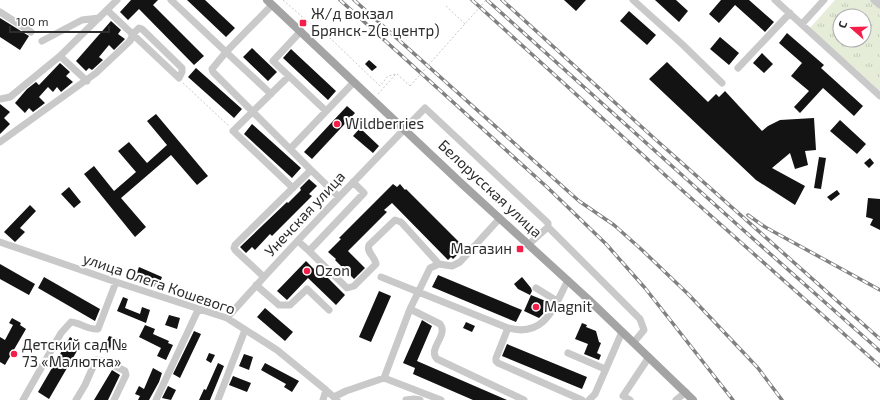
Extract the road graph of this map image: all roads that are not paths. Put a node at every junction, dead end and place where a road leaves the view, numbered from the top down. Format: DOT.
graph roads {
  1 [pos="117,0"];
  2 [pos="171,0"];
  3 [pos="633,0"];
  4 [pos="775,0"];
  5 [pos="824,0"];
  6 [pos="874,0"];
  7 [pos="269,3"];
  8 [pos="880,5"];
  9 [pos="107,10"];
  10 [pos="0,12"];
  11 [pos="790,13"];
  12 [pos="100,18"];
  13 [pos="802,24"];
  14 [pos="301,31"];
  15 [pos="31,32"];
  16 [pos="133,34"];
  17 [pos="42,41"];
  18 [pos="226,52"];
  19 [pos="60,56"];
  20 [pos="738,68"];
  21 [pos="289,76"];
  22 [pos="178,78"];
  23 [pos="87,81"];
  24 [pos="354,82"];
  25 [pos="722,83"];
  26 [pos="271,94"];
  27 [pos="880,96"];
  28 [pos="0,99"];
  29 [pos="326,111"];
  30 [pos="253,112"];
  31 [pos="404,130"];
  32 [pos="0,142"];
  33 [pos="290,149"];
  34 [pos="310,170"];
  35 [pos="353,182"];
  36 [pos="293,188"];
  37 [pos="339,197"];
  38 [pos="500,218"];
  39 [pos="548,227"];
  40 [pos="298,241"];
  41 [pos="0,242"];
  42 [pos="529,244"];
  43 [pos="309,251"];
  44 [pos="439,264"];
  45 [pos="381,277"];
  46 [pos="264,278"];
  47 [pos="568,280"];
  48 [pos="116,282"];
  49 [pos="256,285"];
  50 [pos="536,288"];
  51 [pos="418,291"];
  52 [pos="557,300"];
  53 [pos="410,309"];
  54 [pos="198,310"];
  55 [pos="329,310"];
  56 [pos="227,318"];
  57 [pos="508,328"];
  58 [pos="245,330"];
  59 [pos="622,332"];
  60 [pos="634,342"];
  61 [pos="568,353"];
  62 [pos="649,357"];
  63 [pos="605,369"];
  64 [pos="384,378"];
  65 [pos="326,390"];
  66 [pos="686,392"];
  67 [pos="335,399"];
  68 [pos="23,400"];
  69 [pos="76,400"];
  70 [pos="114,400"];
  71 [pos="156,400"];
  72 [pos="218,400"];
  73 [pos="323,400"];
  74 [pos="406,400"];
  75 [pos="420,400"];
  76 [pos="441,400"];
  77 [pos="524,400"];
  78 [pos="582,400"];
  79 [pos="589,400"];
  80 [pos="630,400"];
  81 [pos="676,400"];
  82 [pos="693,400"];
  1 -- 9 [label="street"];
  2 -- 18 [label="street"];
  3 -- 25 [label="street"];
  4 -- 11 [label="street"];
  5 -- 13 [label="street"];
  6 -- 8 [label="street"];
  7 -- 14 [label="main road, Белорусская улица"];
  7 -- 18 [label="street"];
  9 -- 12 [label="street"];
  9 -- 16 [label="street"];
  10 -- 15 [label="street"];
  11 -- 13 [label="street"];
  11 -- 20 [label="street"];
  12 -- 17 [label="street"];
  12 -- 19 [label="street"];
  13 -- 27 [label="street"];
  14 -- 21 [label="street"];
  14 -- 24 [label="main road, Белорусская улица"];
  16 -- 22 [label="street"];
  16 -- 23 [label="street"];
  18 -- 26 [label="street"];
  18 -- 30 [label="street"];
  19 -- 23 [label="street"];
  19 -- 28 [label="street"];
  21 -- 26 [label="street"];
  21 -- 29 [label="street"];
  23 -- 32 [label="street"];
  24 -- 29 [label="street"];
  24 -- 31 [label="main road, Белорусская улица"];
  26 -- 30 [label="street"];
  29 -- 33 [label="street"];
  30 -- 33 [label="street"];
  30 -- 36 [label="street"];
  31 -- 35 [label="street, Унечская улица"];
  31 -- 38 [label="main road, Белорусская улица"];
  31 -- 39 [label="street, Унечская улица"];
  33 -- 34 [label="street"];
  34 -- 36 [label="street"];
  34 -- 37 [label="street"];
  35 -- 37 [label="street, Унечская улица"];
  35 -- 43 [label="street"];
  36 -- 46 [label="street"];
  37 -- 40 [label="street, Унечская улица"];
  38 -- 42 [label="main road, Белорусская улица"];
  38 -- 44 [label="street"];
  39 -- 42 [label="street"];
  39 -- 60 [label="street"];
  40 -- 43 [label="street"];
  40 -- 46 [label="street, Унечская улица"];
  41 -- 48 [label="street, улица Олега Кошевого"];
  42 -- 47 [label="main road, Белорусская улица"];
  43 -- 44 [label="street"];
  44 -- 51 [label="street"];
  45 -- 51 [label="street"];
  46 -- 49 [label="street, Унечская улица"];
  47 -- 52 [label="street"];
  47 -- 59 [label="main road, Белорусская улица"];
  48 -- 54 [label="street, улица Олега Кошевого"];
  48 -- 68 [label="street"];
  49 -- 55 [label="street"];
  49 -- 56 [label="street, Унечская улица"];
  50 -- 52 [label="street"];
  51 -- 53 [label="street"];
  51 -- 57 [label="street"];
  52 -- 57 [label="street"];
  53 -- 64 [label="street"];
  53 -- 77 [label="street"];
  54 -- 56 [label="street, улица Олега Кошевого"];
  54 -- 71 [label="street"];
  56 -- 58 [label="street, улица Олега Кошевого"];
  57 -- 78 [label="street"];
  58 -- 65 [label="street, улица Олега Кошевого"];
  58 -- 72 [label="street"];
  59 -- 60 [label="main road, Белорусская улица"];
  59 -- 63 [label="street"];
  60 -- 62 [label="main road, Белорусская улица"];
  61 -- 63 [label="street"];
  62 -- 66 [label="main road, Белорусская улица"];
  62 -- 80 [label="street"];
  63 -- 79 [label="street"];
  64 -- 67 [label="street"];
  64 -- 76 [label="street"];
  65 -- 67 [label="street, улица Олега Кошевого"];
  65 -- 73 [label="street"];
  66 -- 81 [label="street"];
  66 -- 82 [label="main road, Белорусская улица"];
  69 -- 70 [label="street"];
  74 -- 75 [label="street"];
}
